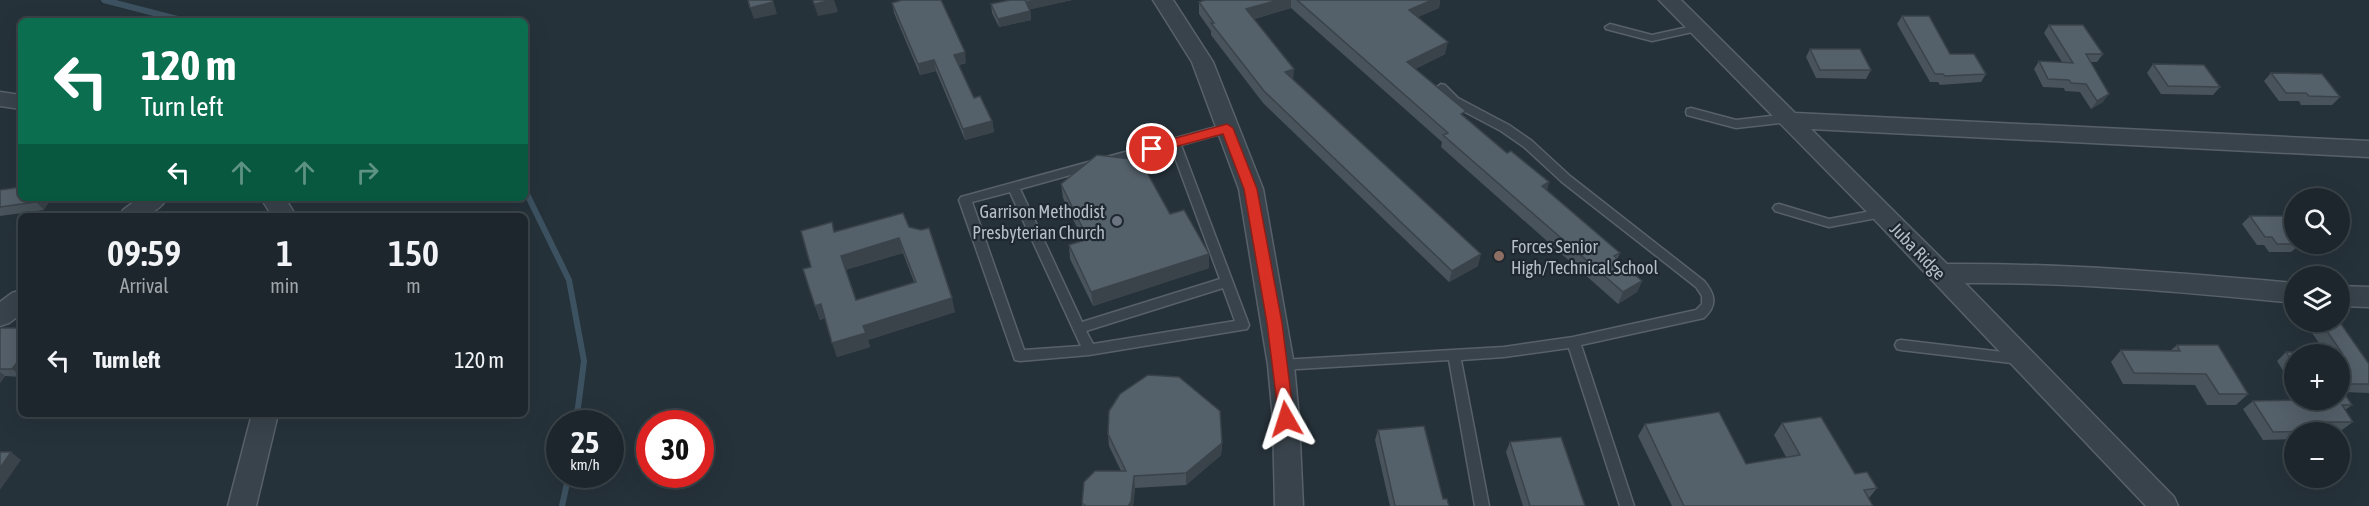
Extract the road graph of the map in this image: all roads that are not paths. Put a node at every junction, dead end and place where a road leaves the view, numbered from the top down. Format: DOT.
graph roads {
  1 [pos="1163,0"];
  2 [pos="1669,0"];
  3 [pos="1610,27"];
  4 [pos="1697,28"];
  5 [pos="1441,88"];
  6 [pos="0,99"];
  7 [pos="18,102"];
  8 [pos="1691,112"];
  9 [pos="1789,119"];
  10 [pos="1227,128"];
  11 [pos="1175,143"];
  12 [pos="2369,149"];
  13 [pos="1013,187"];
  14 [pos="151,201"];
  15 [pos="1779,208"];
  16 [pos="135,213"];
  17 [pos="1882,213"];
  18 [pos="1940,274"];
  19 [pos="1227,282"];
  20 [pos="2284,292"];
  21 [pos="2350,296"];
  22 [pos="2369,297"];
  23 [pos="18,302"];
  24 [pos="0,316"];
  25 [pos="1080,328"];
  26 [pos="1573,342"];
  27 [pos="1901,345"];
  28 [pos="1089,350"];
  29 [pos="1454,355"];
  30 [pos="2024,359"];
  31 [pos="1281,365"];
  32 [pos="264,417"];
  33 [pos="242,506"];
  34 [pos="1289,506"];
  35 [pos="1482,506"];
  36 [pos="1627,506"];
  37 [pos="2164,506"];
  1 -- 10 [label="street"];
  2 -- 4 [label="street, Juba Ridge"];
  3 -- 4 [label="lane"];
  4 -- 9 [label="street, Juba Ridge"];
  5 -- 26 [label="lane"];
  6 -- 7 [label="street"];
  8 -- 9 [label="lane"];
  9 -- 12 [label="street"];
  9 -- 17 [label="street, Juba Ridge"];
  10 -- 11 [label="lane"];
  10 -- 31 [label="street"];
  11 -- 13 [label="lane"];
  11 -- 19 [label="lane"];
  13 -- 25 [label="lane"];
  13 -- 28 [label="lane"];
  14 -- 16 [label="street"];
  15 -- 17 [label="lane"];
  17 -- 18 [label="street, Juba Ridge"];
  18 -- 20 [label="street"];
  18 -- 30 [label="street, Juba Ridge"];
  19 -- 25 [label="lane"];
  19 -- 28 [label="lane"];
  21 -- 22 [label="street"];
  23 -- 24 [label="street"];
  25 -- 28 [label="lane"];
  26 -- 29 [label="lane"];
  26 -- 36 [label="lane"];
  27 -- 30 [label="lane"];
  29 -- 31 [label="lane"];
  29 -- 35 [label="lane"];
  30 -- 37 [label="street, Juba Ridge"];
  31 -- 34 [label="street"];
  32 -- 33 [label="street"];
}
